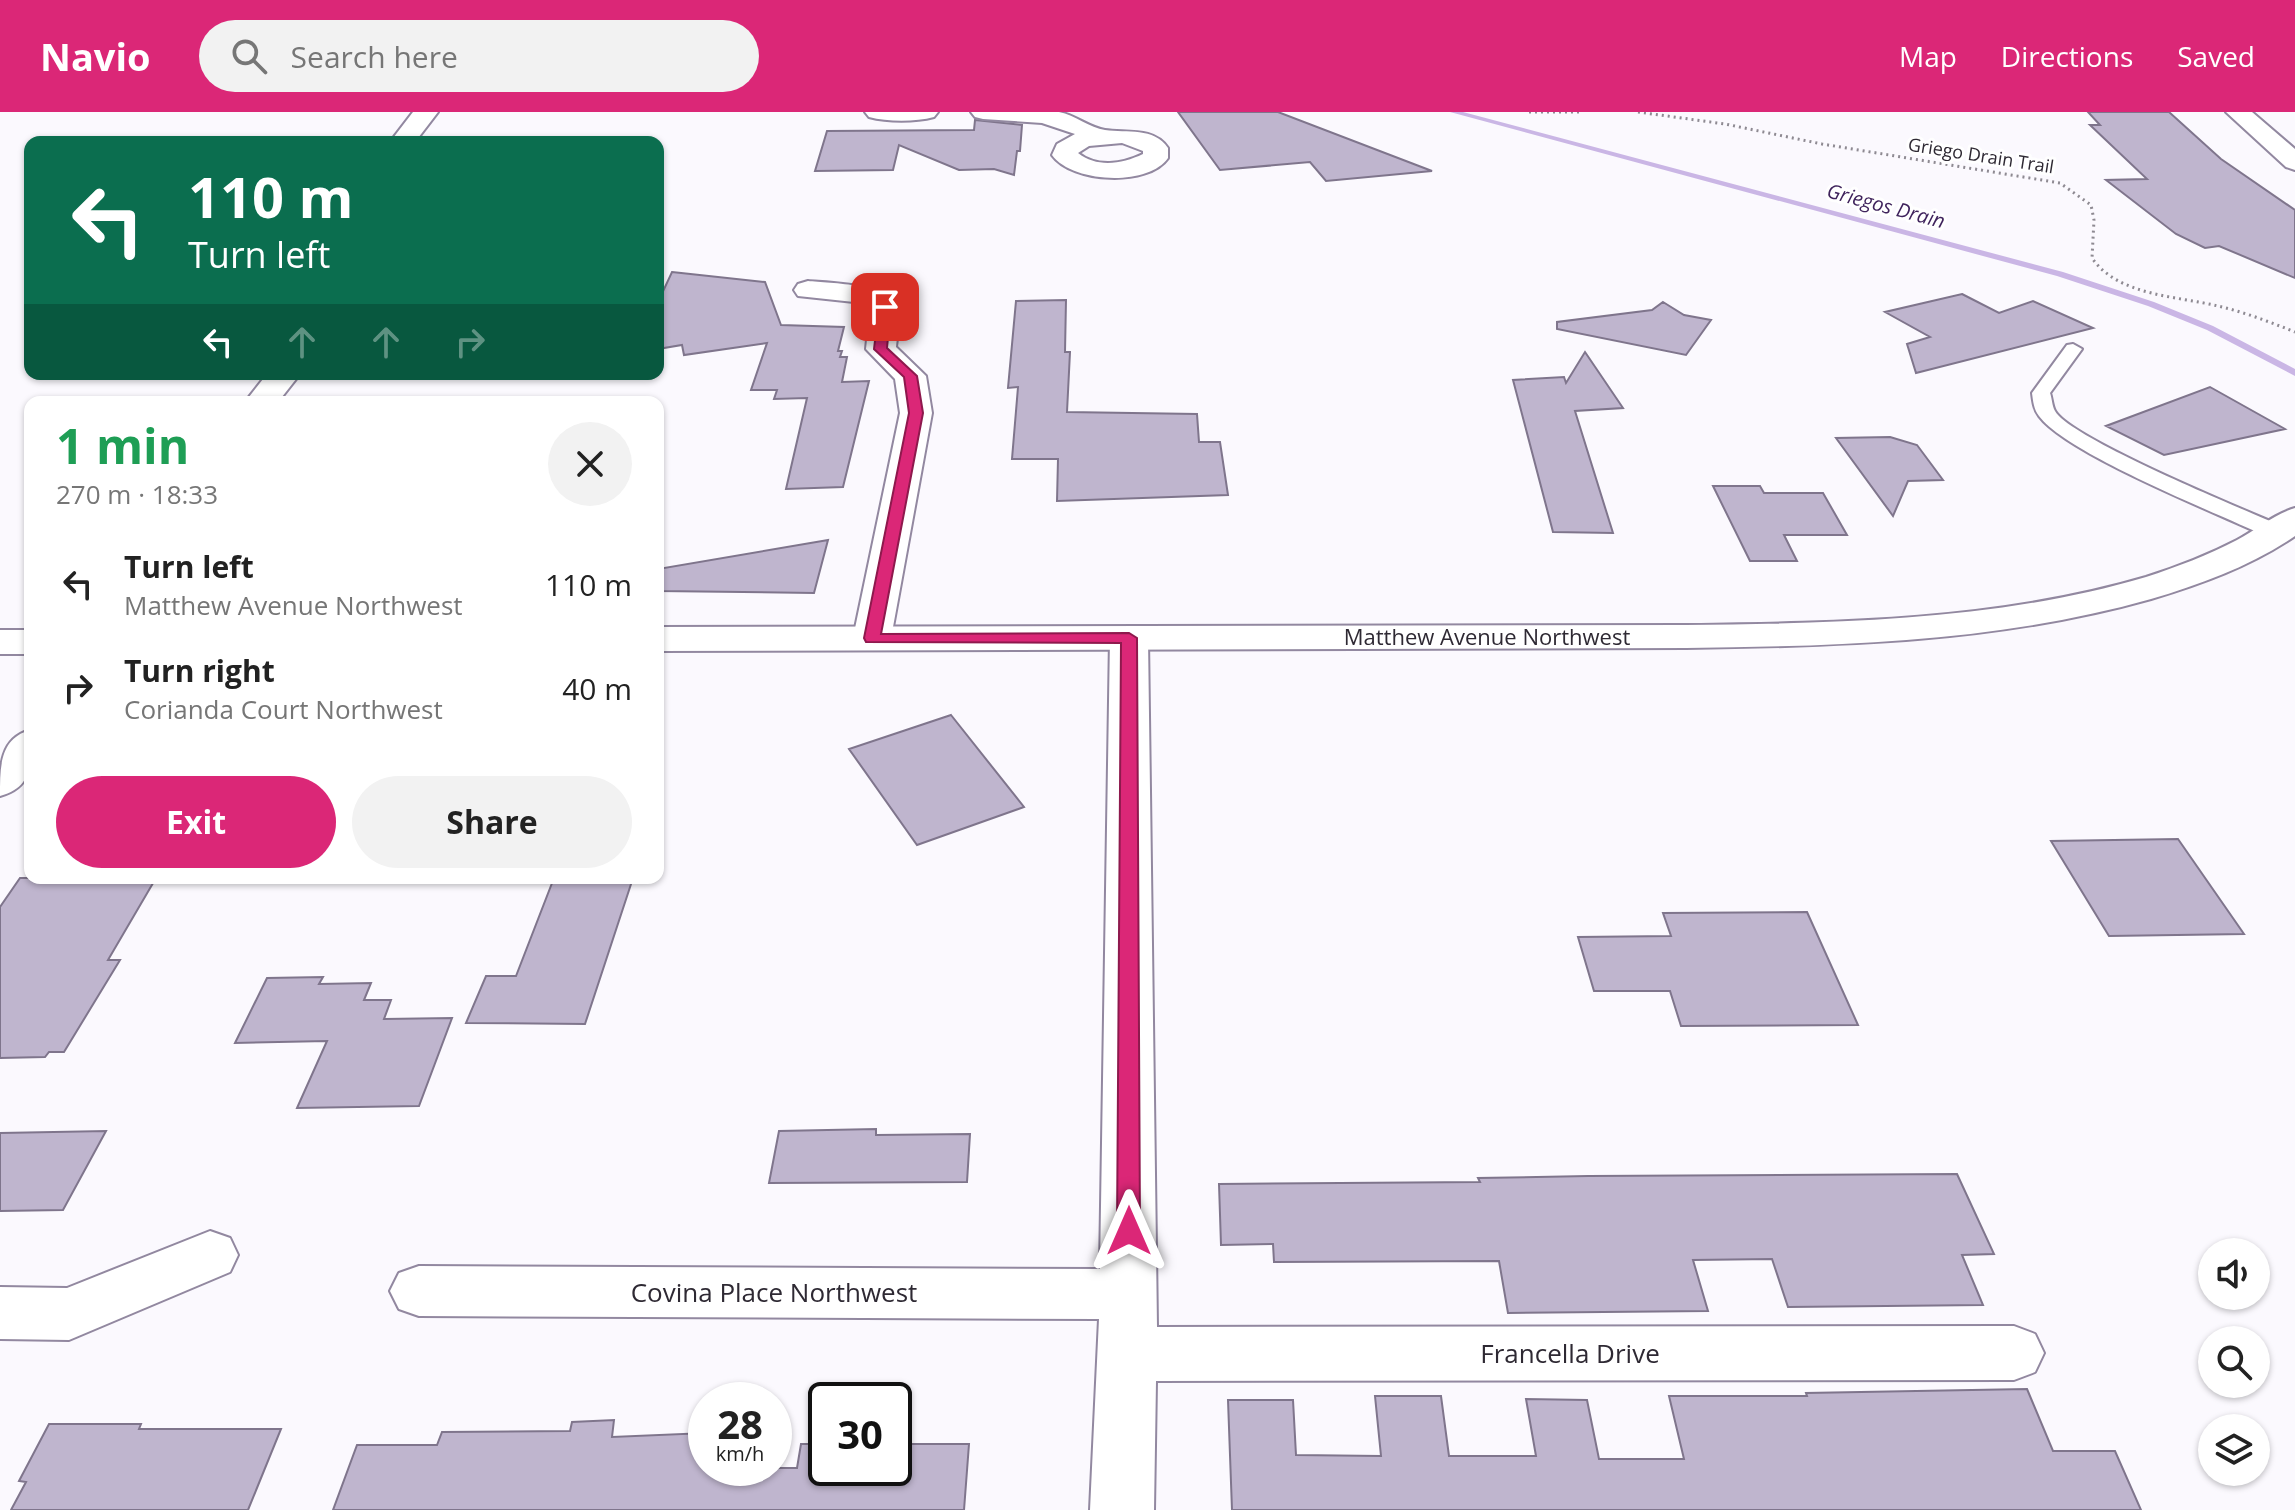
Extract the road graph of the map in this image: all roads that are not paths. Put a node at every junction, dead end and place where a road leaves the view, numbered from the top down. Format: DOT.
graph roads {
  1 [pos="426,112"];
  2 [pos="877,112"];
  3 [pos="926,112"];
  4 [pos="983,112"];
  5 [pos="2238,112"];
  6 [pos="1043,114"];
  7 [pos="407,136"];
  8 [pos="1097,137"];
  9 [pos="2295,162"];
  10 [pos="808,290"];
  11 [pos="2073,349"];
  12 [pos="279,380"];
  13 [pos="266,396"];
  14 [pos="2286,526"];
  15 [pos="872,638"];
  16 [pos="1129,638"];
  17 [pos="664,639"];
  18 [pos="0,642"];
  19 [pos="24,642"];
  20 [pos="24,751"];
  21 [pos="0,782"];
  22 [pos="210,1255"];
  23 [pos="419,1291"];
  24 [pos="1129,1294"];
  25 [pos="0,1313"];
  26 [pos="2014,1353"];
  27 [pos="1126,1354"];
  28 [pos="1122,1510"];
  1 -- 7 [label="street"];
  2 -- 3 [label="street"];
  4 -- 6 [label="street"];
  5 -- 9 [label="street"];
  6 -- 8 [label="street"];
  10 -- 15 [label="street"];
  11 -- 14 [label="lane"];
  12 -- 13 [label="street"];
  14 -- 16 [label="street, Matthew Avenue Northwest"];
  15 -- 16 [label="street, Matthew Avenue Northwest"];
  15 -- 17 [label="street, Matthew Avenue Northwest"];
  16 -- 24 [label="street"];
  18 -- 19 [label="street"];
  20 -- 21 [label="street"];
  22 -- 25 [label="street"];
  23 -- 24 [label="street, Covina Place Northwest"];
  24 -- 27 [label="street"];
  26 -- 27 [label="street, Francella Drive"];
  27 -- 28 [label="street"];
}
